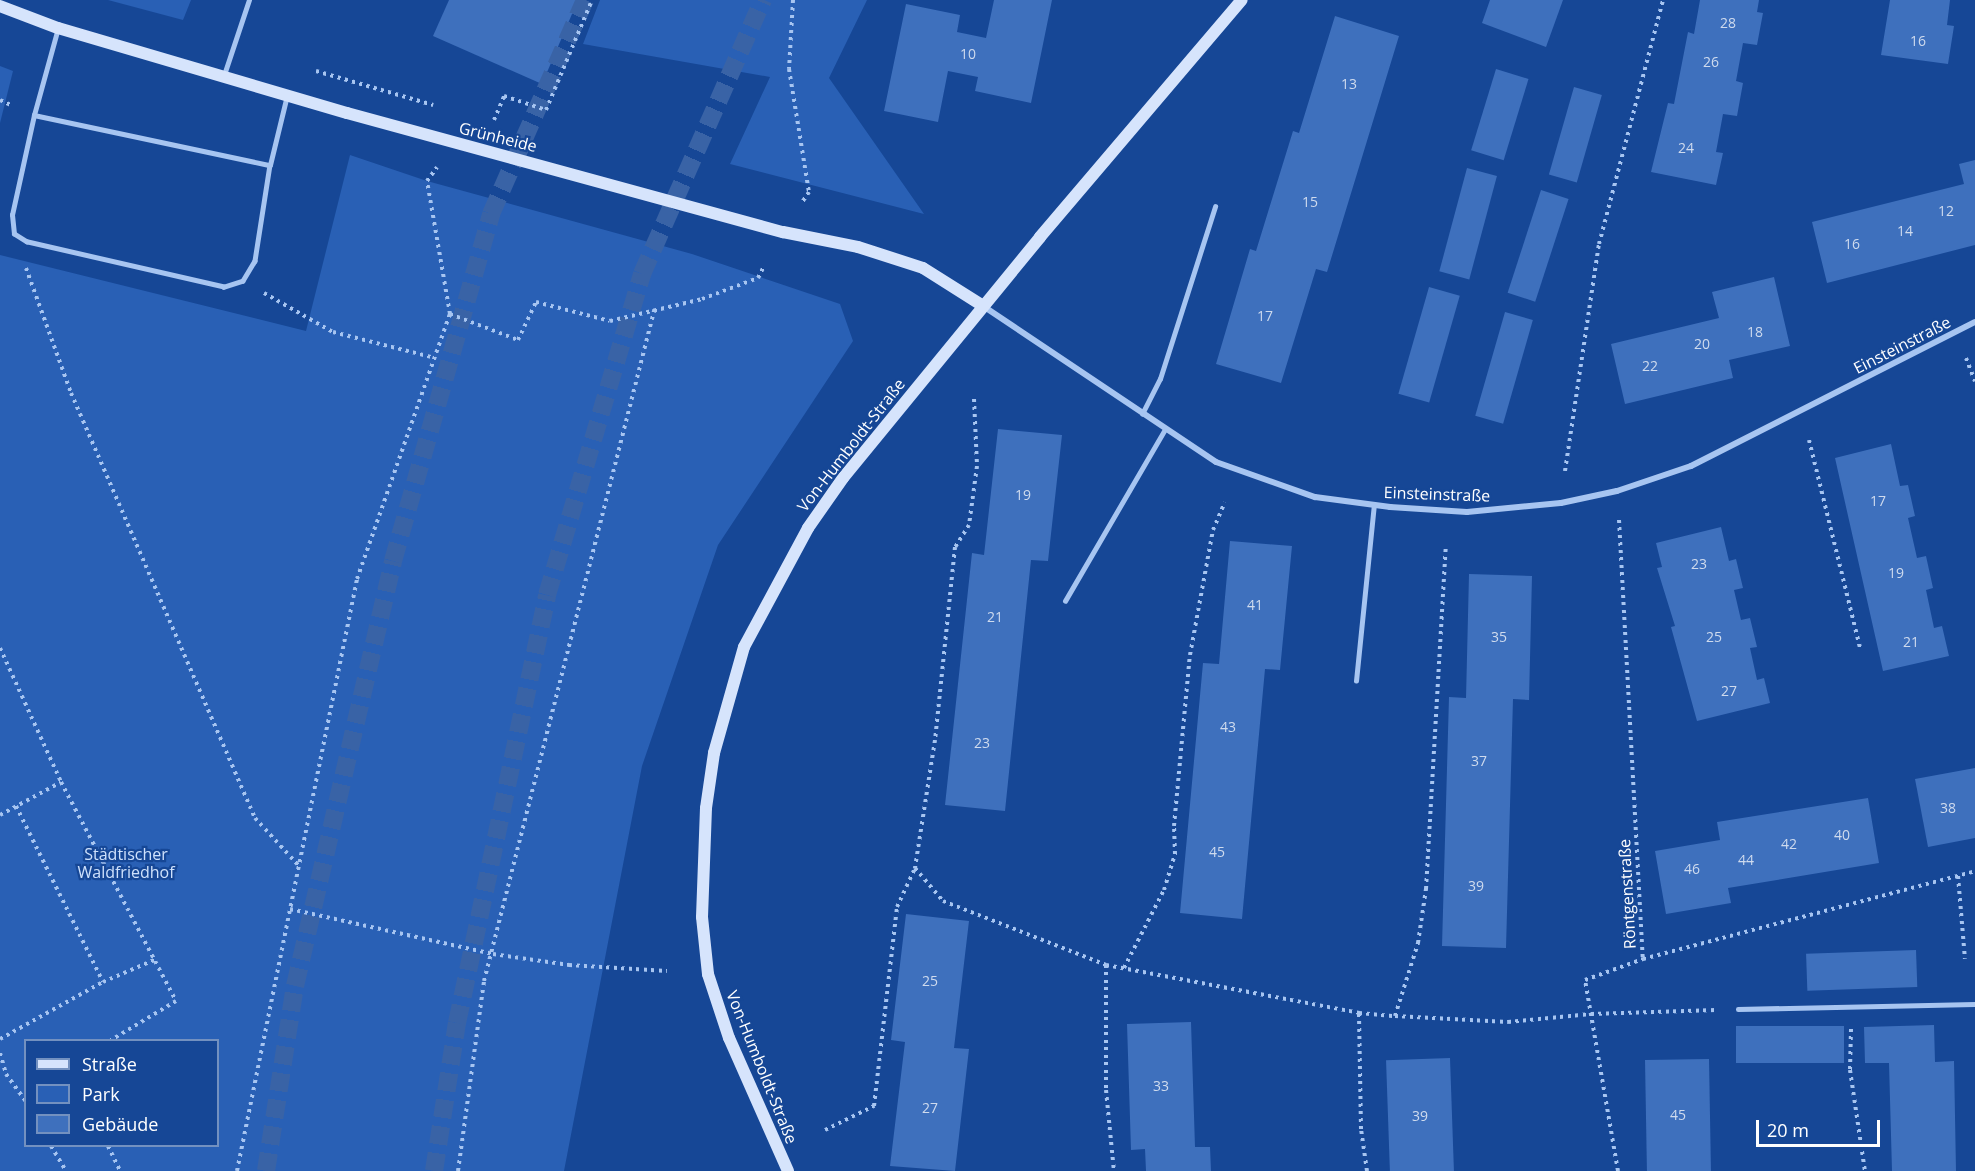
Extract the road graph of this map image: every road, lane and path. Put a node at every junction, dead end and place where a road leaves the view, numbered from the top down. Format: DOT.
graph roads {
  1 [pos="249,0"];
  2 [pos="592,0"];
  3 [pos="793,0"];
  4 [pos="1242,0"];
  5 [pos="1663,0"];
  6 [pos="0,6"];
  7 [pos="58,28"];
  8 [pos="316,71"];
  9 [pos="224,77"];
  10 [pos="287,95"];
  11 [pos="434,105"];
  12 [pos="34,115"];
  13 [pos="494,120"];
  14 [pos="270,165"];
  15 [pos="438,166"];
  16 [pos="803,201"];
  17 [pos="1215,207"];
  18 [pos="14,234"];
  19 [pos="764,266"];
  20 [pos="243,281"];
  21 [pos="983,306"];
  22 [pos="655,307"];
  23 [pos="450,314"];
  24 [pos="1975,322"];
  25 [pos="1966,357"];
  26 [pos="435,358"];
  27 [pos="1975,381"];
  28 [pos="974,399"];
  29 [pos="1142,414"];
  30 [pos="1164,431"];
  31 [pos="1809,440"];
  32 [pos="1565,471"];
  33 [pos="1225,502"];
  34 [pos="1374,505"];
  35 [pos="1619,520"];
  36 [pos="1446,546"];
  37 [pos="1065,601"];
  38 [pos="0,648"];
  39 [pos="1861,651"];
  40 [pos="1356,681"];
  41 [pos="61,782"];
  42 [pos="16,806"];
  43 [pos="0,815"];
  44 [pos="300,866"];
  45 [pos="915,868"];
  46 [pos="1975,871"];
  47 [pos="1958,876"];
  48 [pos="290,909"];
  49 [pos="493,954"];
  50 [pos="1643,959"];
  51 [pos="1965,959"];
  52 [pos="154,960"];
  53 [pos="1106,965"];
  54 [pos="1124,968"];
  55 [pos="667,971"];
  56 [pos="103,982"];
  57 [pos="1975,1004"];
  58 [pos="1738,1009"];
  59 [pos="1359,1013"];
  60 [pos="1591,1014"];
  61 [pos="1395,1016"];
  62 [pos="1851,1019"];
  63 [pos="0,1039"];
  64 [pos="114,1039"];
  65 [pos="0,1053"];
  66 [pos="6,1074"];
  67 [pos="0,1078"];
  68 [pos="24,1088"];
  69 [pos="19,1090"];
  70 [pos="24,1098"];
  71 [pos="825,1130"];
  72 [pos="52,1147"];
  73 [pos="108,1147"];
  74 [pos="66,1171"];
  75 [pos="120,1171"];
  76 [pos="237,1171"];
  77 [pos="458,1171"];
  78 [pos="788,1171"];
  79 [pos="1114,1171"];
  80 [pos="1367,1171"];
  81 [pos="1618,1171"];
  82 [pos="1865,1171"];
  1 -- 9 [label="lane"];
  2 -- 13 [label="path"];
  3 -- 16 [label="path"];
  4 -- 21 [label="street, Von-Humboldt-Straße"];
  5 -- 32 [label="path"];
  6 -- 7 [label="street, Grünheide"];
  7 -- 9 [label="street, Grünheide"];
  7 -- 12 [label="lane"];
  8 -- 11 [label="path"];
  9 -- 10 [label="street, Grünheide"];
  10 -- 14 [label="lane"];
  10 -- 21 [label="street, Grünheide"];
  12 -- 14 [label="lane"];
  12 -- 18 [label="lane"];
  14 -- 20 [label="lane"];
  15 -- 23 [label="path"];
  17 -- 29 [label="lane"];
  18 -- 20 [label="lane"];
  18 -- 44 [label="path"];
  19 -- 22 [label="path"];
  20 -- 26 [label="path"];
  21 -- 29 [label="street, Einsteinstraße"];
  21 -- 78 [label="street, Von-Humboldt-Straße"];
  22 -- 23 [label="path"];
  22 -- 49 [label="path"];
  23 -- 26 [label="path"];
  24 -- 34 [label="street, Einsteinstraße"];
  25 -- 27 [label="path"];
  26 -- 44 [label="path"];
  28 -- 45 [label="path"];
  29 -- 30 [label="street, Einsteinstraße"];
  30 -- 34 [label="street, Einsteinstraße"];
  30 -- 37 [label="lane"];
  31 -- 39 [label="path"];
  33 -- 54 [label="path"];
  34 -- 40 [label="lane"];
  35 -- 50 [label="path, Röntgenstraße"];
  36 -- 61 [label="path"];
  38 -- 41 [label="path"];
  41 -- 42 [label="path"];
  41 -- 52 [label="path"];
  42 -- 43 [label="path"];
  42 -- 56 [label="path"];
  44 -- 48 [label="path"];
  45 -- 53 [label="path"];
  45 -- 71 [label="path"];
  46 -- 47 [label="path, Röntgenstraße"];
  47 -- 50 [label="path, Röntgenstraße"];
  47 -- 51 [label="path"];
  48 -- 49 [label="path"];
  48 -- 76 [label="path"];
  49 -- 55 [label="path"];
  49 -- 77 [label="path"];
  50 -- 60 [label="path"];
  52 -- 56 [label="path"];
  52 -- 64 [label="path"];
  53 -- 54 [label="path"];
  53 -- 79 [label="path"];
  54 -- 59 [label="path"];
  56 -- 63 [label="path"];
  57 -- 58 [label="lane"];
  58 -- 60 [label="path"];
  59 -- 61 [label="path"];
  59 -- 80 [label="path"];
  60 -- 61 [label="path"];
  60 -- 81 [label="path"];
  62 -- 82 [label="path"];
  65 -- 66 [label="path"];
  66 -- 67 [label="path"];
  66 -- 69 [label="path"];
  68 -- 69 [label="path"];
  69 -- 70 [label="path"];
  72 -- 74 [label="path"];
  73 -- 75 [label="path"];
}
